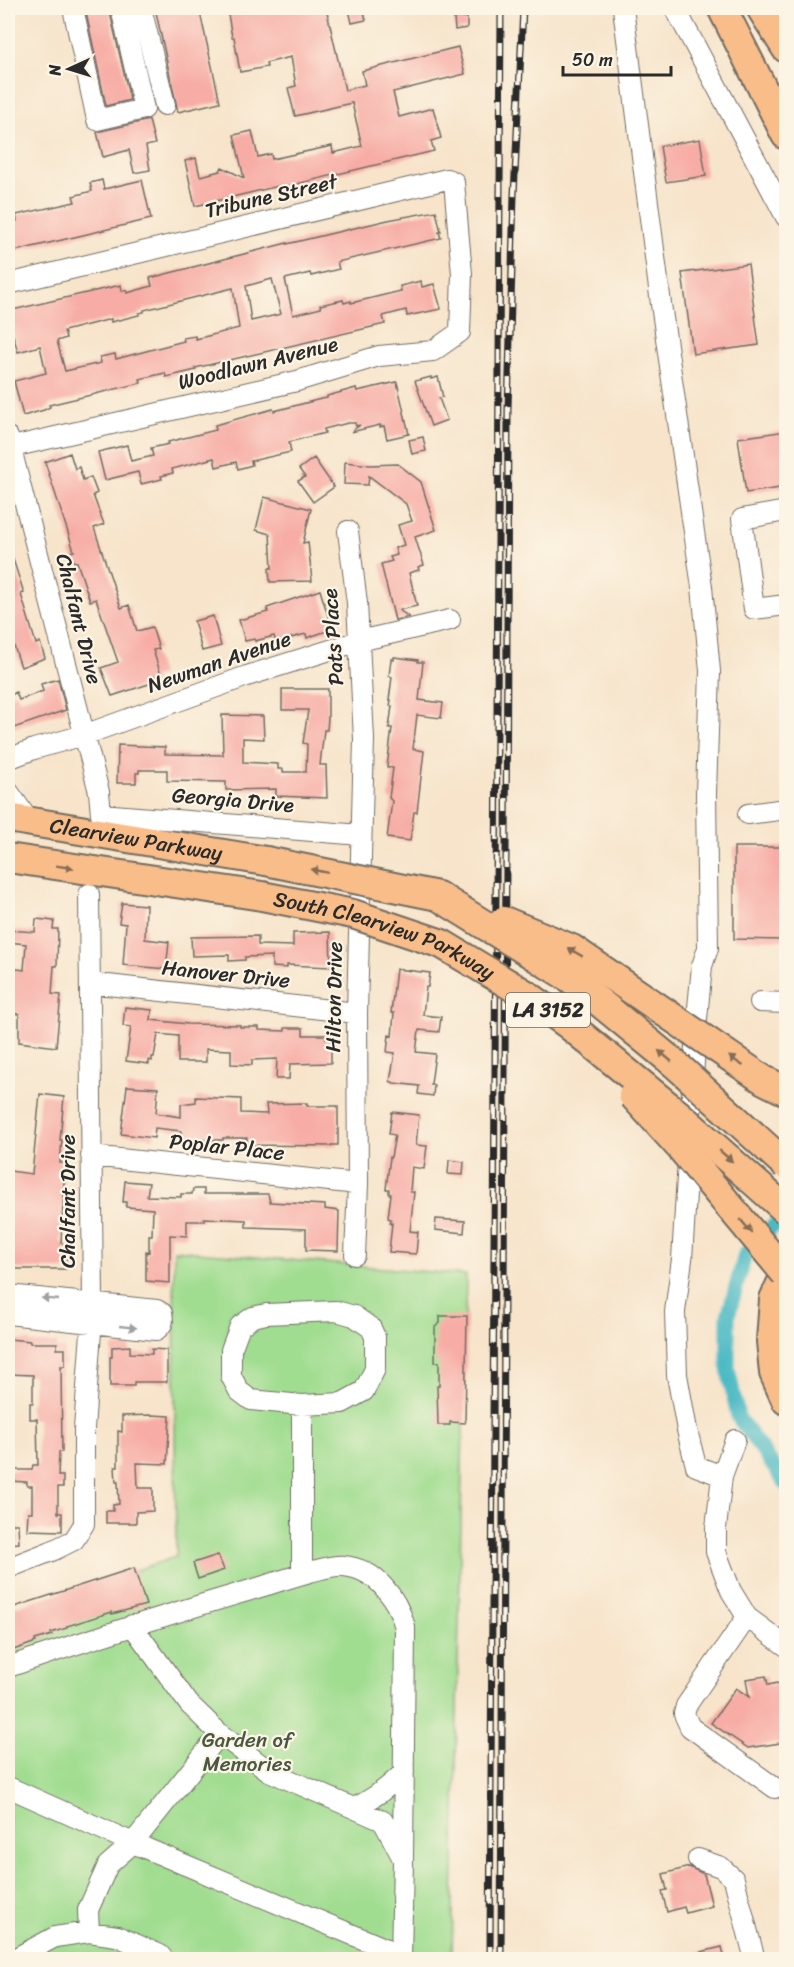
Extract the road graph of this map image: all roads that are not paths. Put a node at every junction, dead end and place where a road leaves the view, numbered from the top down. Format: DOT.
graph roads {
  1 [pos="73,8"];
  2 [pos="121,8"];
  3 [pos="141,8"];
  4 [pos="623,8"];
  5 [pos="675,8"];
  6 [pos="723,8"];
  7 [pos="761,8"];
  8 [pos="786,48"];
  9 [pos="165,105"];
  10 [pos="786,109"];
  11 [pos="786,135"];
  12 [pos="786,217"];
  13 [pos="462,274"];
  14 [pos="8,284"];
  15 [pos="8,444"];
  16 [pos="786,511"];
  17 [pos="348,531"];
  18 [pos="786,605"];
  19 [pos="450,620"];
  20 [pos="359,640"];
  21 [pos="84,735"];
  22 [pos="363,739"];
  23 [pos="8,759"];
  24 [pos="8,791"];
  25 [pos="786,809"];
  26 [pos="101,814"];
  27 [pos="748,814"];
  28 [pos="18,819"];
  29 [pos="362,835"];
  30 [pos="8,858"];
  31 [pos="266,861"];
  32 [pos="89,894"];
  33 [pos="438,896"];
  34 [pos="90,983"];
  35 [pos="760,1002"];
  36 [pos="786,1003"];
  37 [pos="357,1013"];
  38 [pos="569,1024"];
  39 [pos="786,1091"];
  40 [pos="91,1156"];
  41 [pos="786,1165"];
  42 [pos="358,1184"];
  43 [pos="786,1210"];
  44 [pos="355,1255"];
  45 [pos="786,1274"];
  46 [pos="8,1294"];
  47 [pos="92,1313"];
  48 [pos="8,1314"];
  49 [pos="786,1400"];
  50 [pos="302,1404"];
  51 [pos="735,1440"];
  52 [pos="722,1476"];
  53 [pos="8,1568"];
  54 [pos="302,1574"];
  55 [pos="747,1617"];
  56 [pos="132,1625"];
  57 [pos="786,1646"];
  58 [pos="8,1667"];
  59 [pos="220,1734"];
  60 [pos="404,1772"];
  61 [pos="775,1788"];
  62 [pos="9,1789"];
  63 [pos="354,1808"];
  64 [pos="133,1843"];
  65 [pos="403,1859"];
  66 [pos="698,1859"];
  67 [pos="89,1932"];
  68 [pos="401,1957"];
  69 [pos="12,1959"];
  70 [pos="164,1959"];
  71 [pos="755,1959"];
  1 -- 2 [label="street"];
  3 -- 9 [label="street"];
  4 -- 52 [label="street"];
  5 -- 12 [label="street"];
  6 -- 10 [label="highway"];
  6 -- 11 [label="highway"];
  7 -- 8 [label="highway"];
  13 -- 14 [label="street, Tribune Street"];
  13 -- 15 [label="street, Woodlawn Avenue"];
  15 -- 21 [label="street, Chalfant Drive"];
  16 -- 18 [label="street"];
  17 -- 20 [label="street, Pats Place"];
  19 -- 20 [label="street, Newman Avenue"];
  20 -- 21 [label="street, Newman Avenue"];
  20 -- 22 [label="street, Pats Place"];
  21 -- 23 [label="street, Newman Avenue"];
  21 -- 26 [label="street, Chalfant Drive"];
  22 -- 29 [label="street, Hilton Drive"];
  24 -- 28 [label="street"];
  25 -- 27 [label="street"];
  26 -- 29 [label="street, Georgia Drive"];
  28 -- 31 [label="highway, Clearview Parkway / LA 3152"];
  29 -- 37 [label="street, Hilton Drive"];
  30 -- 38 [label="highway, South Clearview Parkway / LA 3152, one-way, bridge"];
  33 -- 31 [label="highway, South Clearview Parkway / LA 3152, one-way, bridge"];
  32 -- 34 [label="street, Chalfant Drive"];
  39 -- 33 [label="highway, one-way, bridge"];
  41 -- 33 [label="highway, South Clearview Parkway / LA 3152, one-way, bridge"];
  34 -- 37 [label="street, Hanover Drive"];
  34 -- 40 [label="street, Chalfant Drive"];
  35 -- 36 [label="street"];
  37 -- 42 [label="street, Hilton Drive"];
  38 -- 43 [label="highway, South Clearview Parkway / LA 3152, one-way, bridge"];
  38 -- 45 [label="highway, one-way, bridge"];
  40 -- 42 [label="street, Poplar Place"];
  40 -- 47 [label="street, Chalfant Drive"];
  42 -- 44 [label="street, Hilton Drive"];
  45 -- 49 [label="highway"];
  47 -- 46 [label="street, one-way"];
  47 -- 48 [label="street"];
  47 -- 53 [label="street, Chalfant Drive"];
  50 -- 50 [label="street"];
  50 -- 54 [label="street"];
  51 -- 52 [label="street"];
  52 -- 55 [label="street"];
  54 -- 56 [label="street"];
  54 -- 60 [label="street"];
  55 -- 57 [label="street"];
  55 -- 61 [label="street"];
  56 -- 58 [label="street"];
  56 -- 59 [label="street"];
  59 -- 63 [label="street"];
  59 -- 64 [label="street"];
  60 -- 63 [label="street"];
  60 -- 65 [label="street"];
  62 -- 64 [label="street"];
  63 -- 65 [label="street"];
  64 -- 67 [label="street"];
  64 -- 68 [label="street"];
  65 -- 68 [label="street"];
  66 -- 71 [label="street"];
  67 -- 69 [label="street"];
  67 -- 70 [label="street"];
}
